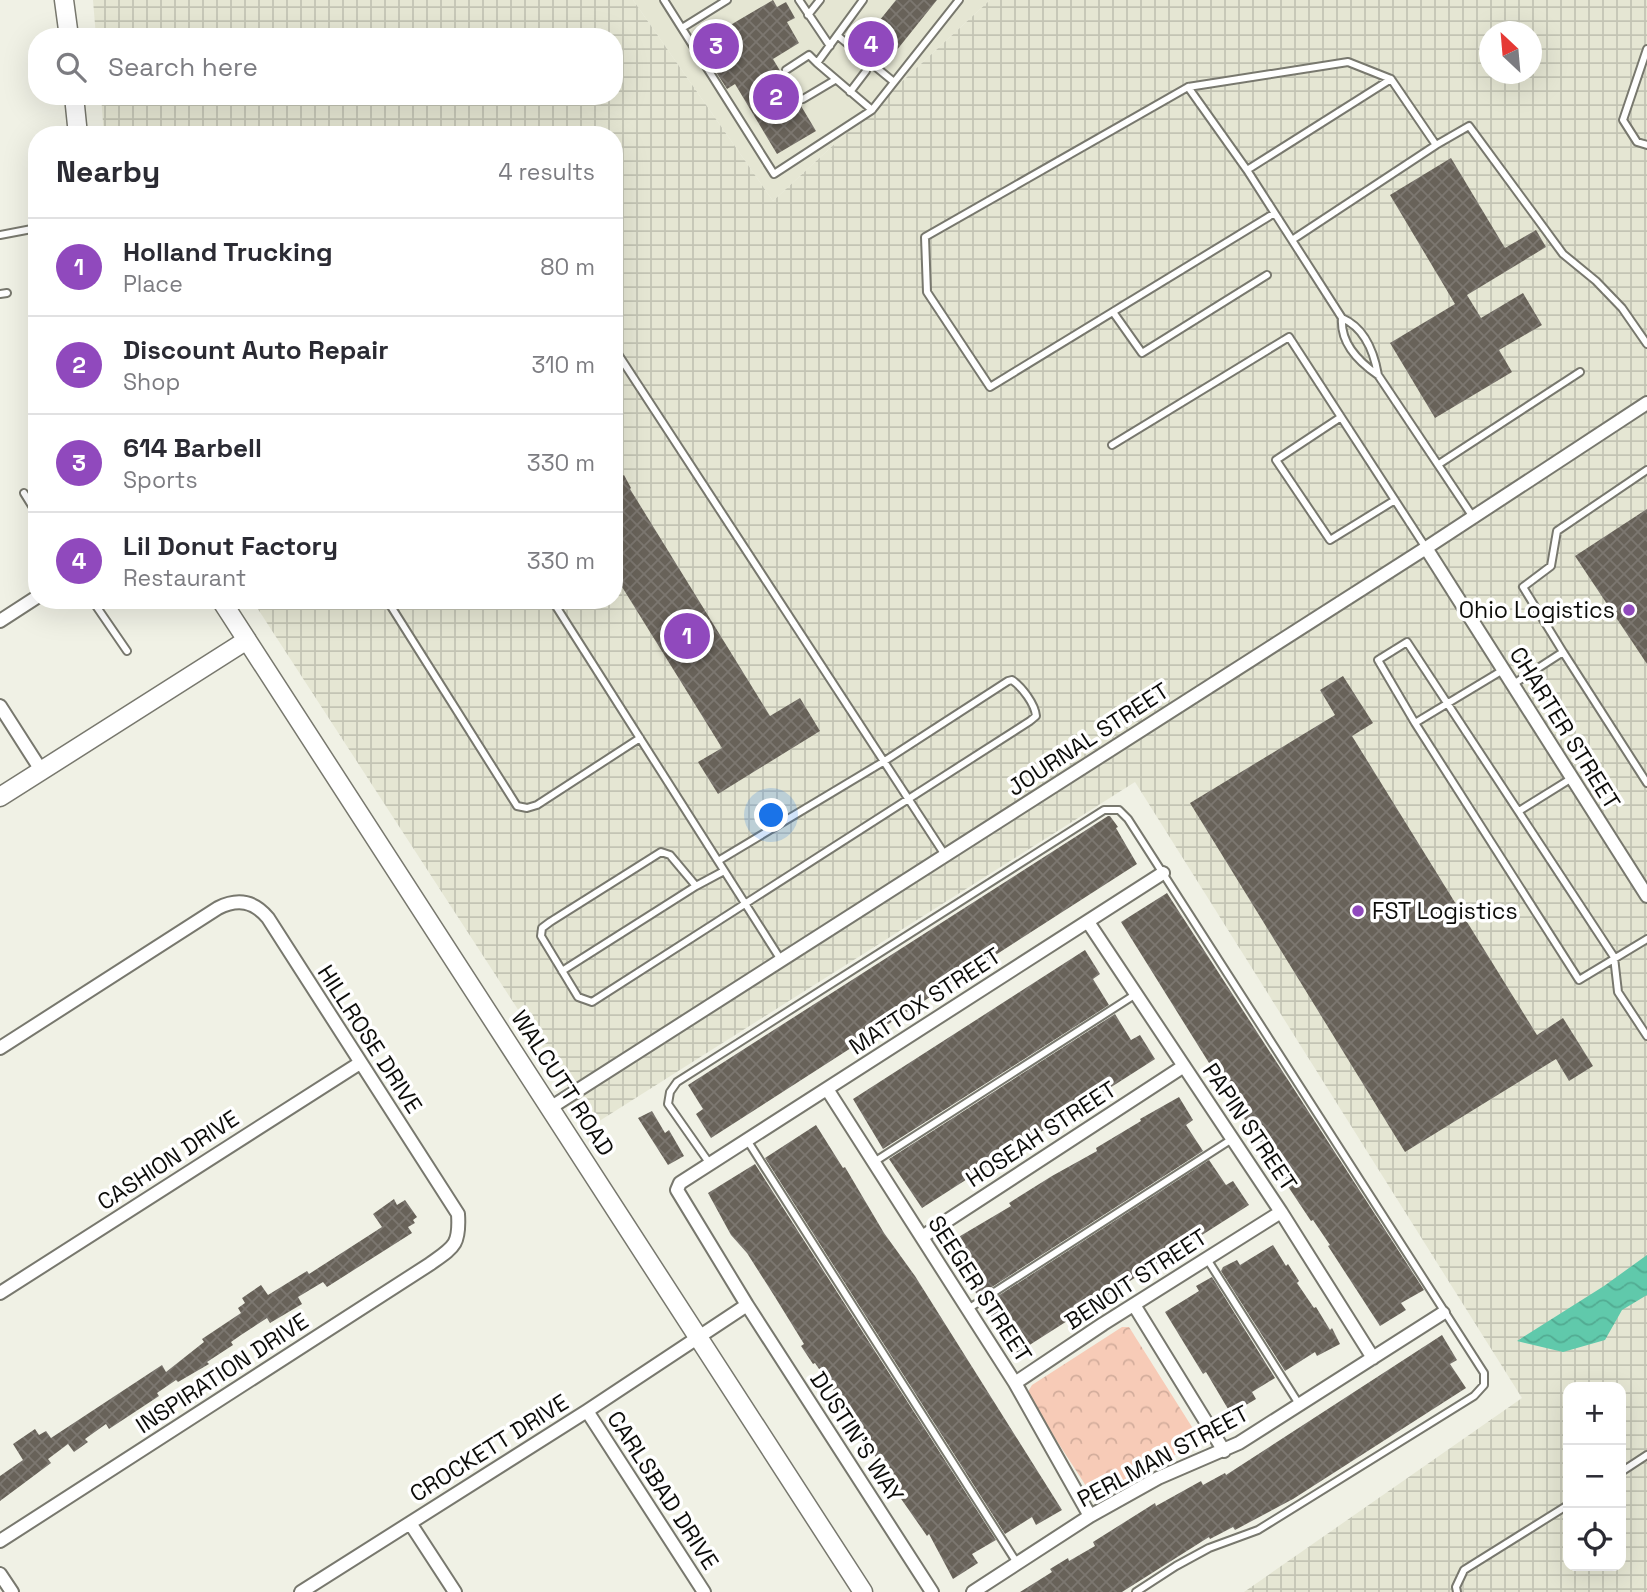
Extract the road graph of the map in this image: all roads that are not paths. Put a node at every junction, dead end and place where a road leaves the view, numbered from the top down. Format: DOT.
graph roads {
  1 [pos="664,0"];
  2 [pos="727,0"];
  3 [pos="799,0"];
  4 [pos="853,0"];
  5 [pos="959,0"];
  6 [pos="819,1"];
  7 [pos="862,2"];
  8 [pos="66,5"];
  9 [pos="825,7"];
  10 [pos="808,15"];
  11 [pos="838,16"];
  12 [pos="847,23"];
  13 [pos="68,28"];
  14 [pos="682,28"];
  15 [pos="838,36"];
  16 [pos="830,46"];
  17 [pos="1647,49"];
  18 [pos="817,63"];
  19 [pos="786,70"];
  20 [pos="866,71"];
  21 [pos="1391,79"];
  22 [pos="835,80"];
  23 [pos="894,82"];
  24 [pos="1188,87"];
  25 [pos="850,92"];
  26 [pos="803,99"];
  27 [pos="75,105"];
  28 [pos="872,110"];
  29 [pos="77,126"];
  30 [pos="1436,145"];
  31 [pos="1647,145"];
  32 [pos="1247,170"];
  33 [pos="1273,214"];
  34 [pos="28,230"];
  35 [pos="0,235"];
  36 [pos="1292,240"];
  37 [pos="1267,275"];
  38 [pos="1113,312"];
  39 [pos="1342,318"];
  40 [pos="1647,344"];
  41 [pos="623,362"];
  42 [pos="1580,372"];
  43 [pos="1378,375"];
  44 [pos="1647,403"];
  45 [pos="1341,417"];
  46 [pos="1112,444"];
  47 [pos="1439,464"];
  48 [pos="1647,470"];
  49 [pos="24,493"];
  50 [pos="28,499"];
  51 [pos="1395,500"];
  52 [pos="1473,517"];
  53 [pos="1426,548"];
  54 [pos="28,603"];
  55 [pos="98,609"];
  56 [pos="227,609"];
  57 [pos="393,609"];
  58 [pos="558,609"];
  59 [pos="0,621"];
  60 [pos="247,640"];
  61 [pos="127,651"];
  62 [pos="1563,652"];
  63 [pos="1503,670"];
  64 [pos="1513,685"];
  65 [pos="1446,703"];
  66 [pos="0,706"];
  67 [pos="1415,723"];
  68 [pos="640,738"];
  69 [pos="883,762"];
  70 [pos="41,770"];
  71 [pos="1572,778"];
  72 [pos="1647,783"];
  73 [pos="0,797"];
  74 [pos="909,801"];
  75 [pos="1519,811"];
  76 [pos="945,855"];
  77 [pos="718,861"];
  78 [pos="724,871"];
  79 [pos="1163,873"];
  80 [pos="696,886"];
  81 [pos="1647,896"];
  82 [pos="746,904"];
  83 [pos="1088,922"];
  84 [pos="1647,939"];
  85 [pos="1614,957"];
  86 [pos="781,960"];
  87 [pos="562,971"];
  88 [pos="1136,994"];
  89 [pos="1647,1036"];
  90 [pos="0,1048"];
  91 [pos="360,1063"];
  92 [pos="1184,1066"];
  93 [pos="827,1089"];
  94 [pos="550,1108"];
  95 [pos="1232,1139"];
  96 [pos="747,1140"];
  97 [pos="874,1162"];
  98 [pos="710,1164"];
  99 [pos="1281,1212"];
  100 [pos="459,1233"];
  101 [pos="922,1237"];
  102 [pos="1207,1259"];
  103 [pos="0,1293"];
  104 [pos="747,1305"];
  105 [pos="1134,1305"];
  106 [pos="968,1309"];
  107 [pos="1443,1312"];
  108 [pos="697,1337"];
  109 [pos="1373,1358"];
  110 [pos="1015,1383"];
  111 [pos="1299,1404"];
  112 [pos="587,1410"];
  113 [pos="1224,1451"];
  114 [pos="1647,1455"];
  115 [pos="1626,1469"];
  116 [pos="1563,1508"];
  117 [pos="1090,1516"];
  118 [pos="410,1523"];
  119 [pos="0,1541"];
  120 [pos="1018,1564"];
  121 [pos="0,1574"];
  122 [pos="978,1591"];
  123 [pos="12,1592"];
  124 [pos="301,1592"];
  125 [pos="455,1592"];
  126 [pos="704,1592"];
  127 [pos="863,1592"];
  128 [pos="932,1592"];
  129 [pos="1136,1592"];
  130 [pos="1457,1592"];
  1 -- 14 [label="lane"];
  2 -- 14 [label="lane"];
  3 -- 10 [label="lane"];
  4 -- 7 [label="lane"];
  5 -- 23 [label="lane"];
  6 -- 9 [label="lane"];
  6 -- 10 [label="lane"];
  7 -- 12 [label="lane"];
  8 -- 13 [label="street"];
  10 -- 16 [label="lane"];
  11 -- 12 [label="lane"];
  12 -- 15 [label="lane"];
  14 -- 28 [label="lane"];
  15 -- 16 [label="lane"];
  15 -- 23 [label="lane"];
  16 -- 18 [label="lane"];
  17 -- 31 [label="lane"];
  18 -- 19 [label="lane"];
  18 -- 22 [label="lane"];
  20 -- 25 [label="lane"];
  21 -- 24 [label="lane"];
  21 -- 30 [label="lane"];
  21 -- 32 [label="lane"];
  22 -- 25 [label="lane"];
  22 -- 26 [label="lane"];
  23 -- 28 [label="lane"];
  24 -- 32 [label="lane"];
  24 -- 38 [label="lane"];
  25 -- 28 [label="lane"];
  27 -- 29 [label="street"];
  30 -- 36 [label="lane"];
  30 -- 40 [label="lane"];
  32 -- 33 [label="lane"];
  33 -- 36 [label="lane"];
  33 -- 38 [label="lane"];
  34 -- 35 [label="lane"];
  36 -- 39 [label="lane"];
  37 -- 38 [label="lane"];
  39 -- 43 [label="lane"];
  39 -- 43 [label="lane"];
  41 -- 69 [label="lane"];
  42 -- 47 [label="lane"];
  43 -- 47 [label="lane"];
  44 -- 52 [label="street, JOURNAL STREET"];
  45 -- 46 [label="lane"];
  45 -- 51 [label="lane"];
  45 -- 51 [label="lane"];
  47 -- 52 [label="lane"];
  48 -- 62 [label="lane"];
  49 -- 50 [label="lane"];
  51 -- 53 [label="lane"];
  52 -- 53 [label="street, JOURNAL STREET"];
  53 -- 63 [label="street, CHARTER STREET"];
  53 -- 76 [label="street, JOURNAL STREET"];
  54 -- 59 [label="street"];
  55 -- 61 [label="lane"];
  56 -- 60 [label="street, WALCUTT ROAD"];
  57 -- 68 [label="lane"];
  58 -- 68 [label="lane"];
  60 -- 70 [label="street"];
  60 -- 94 [label="street, WALCUTT ROAD"];
  62 -- 64 [label="lane"];
  62 -- 72 [label="lane"];
  63 -- 64 [label="street, CHARTER STREET"];
  63 -- 65 [label="lane"];
  64 -- 71 [label="street, CHARTER STREET"];
  65 -- 67 [label="lane"];
  65 -- 67 [label="lane"];
  65 -- 75 [label="lane"];
  66 -- 70 [label="street"];
  67 -- 85 [label="lane"];
  68 -- 77 [label="lane"];
  69 -- 74 [label="lane"];
  69 -- 74 [label="lane"];
  69 -- 77 [label="lane"];
  70 -- 73 [label="street"];
  71 -- 75 [label="lane"];
  71 -- 81 [label="street, CHARTER STREET"];
  74 -- 76 [label="lane"];
  74 -- 82 [label="lane"];
  75 -- 85 [label="lane"];
  76 -- 86 [label="street, JOURNAL STREET"];
  77 -- 78 [label="lane"];
  78 -- 80 [label="lane"];
  78 -- 82 [label="lane"];
  79 -- 83 [label="street, MATTOX STREET"];
  79 -- 98 [label="lane"];
  79 -- 107 [label="lane"];
  80 -- 87 [label="lane"];
  80 -- 87 [label="lane"];
  82 -- 86 [label="lane"];
  82 -- 87 [label="lane"];
  83 -- 88 [label="street, PAPIN STREET"];
  83 -- 93 [label="street, MATTOX STREET"];
  84 -- 85 [label="lane"];
  85 -- 89 [label="lane"];
  86 -- 94 [label="street, JOURNAL STREET"];
  88 -- 92 [label="street, PAPIN STREET"];
  88 -- 97 [label="lane"];
  90 -- 91 [label="street, HILLROSE DRIVE"];
  91 -- 100 [label="street, HILLROSE DRIVE"];
  91 -- 103 [label="street, CASHION DRIVE"];
  92 -- 95 [label="street, PAPIN STREET"];
  92 -- 101 [label="street, HOSEAH STREET"];
  93 -- 96 [label="street, MATTOX STREET"];
  93 -- 97 [label="street, SEEGER STREET"];
  94 -- 108 [label="street, WALCUTT ROAD"];
  95 -- 99 [label="street, PAPIN STREET"];
  95 -- 106 [label="lane"];
  96 -- 98 [label="street, MATTOX STREET"];
  96 -- 120 [label="lane"];
  97 -- 101 [label="street, SEEGER STREET"];
  98 -- 104 [label="street, DUSTIN'S WAY"];
  99 -- 102 [label="street, BENOIT STREET"];
  99 -- 109 [label="street, PAPIN STREET"];
  100 -- 119 [label="street, INSPIRATION DRIVE"];
  101 -- 106 [label="street, SEEGER STREET"];
  102 -- 105 [label="street, BENOIT STREET"];
  102 -- 111 [label="lane"];
  104 -- 108 [label="street"];
  104 -- 128 [label="street, DUSTIN'S WAY"];
  105 -- 110 [label="street, BENOIT STREET"];
  105 -- 113 [label="street"];
  106 -- 110 [label="street, SEEGER STREET"];
  107 -- 109 [label="street, PERLMAN STREET"];
  107 -- 129 [label="lane"];
  108 -- 112 [label="street, CROCKETT DRIVE"];
  108 -- 127 [label="street, WALCUTT ROAD"];
  109 -- 111 [label="street, PERLMAN STREET"];
  110 -- 117 [label="street, SEEGER STREET"];
  111 -- 113 [label="street, PERLMAN STREET"];
  112 -- 118 [label="street, CROCKETT DRIVE"];
  112 -- 126 [label="street, CARLSBAD DRIVE"];
  113 -- 117 [label="street, PERLMAN STREET"];
  114 -- 115 [label="lane"];
  116 -- 130 [label="lane"];
  117 -- 120 [label="street, PERLMAN STREET"];
  118 -- 124 [label="street, CROCKETT DRIVE"];
  118 -- 125 [label="street"];
  120 -- 122 [label="street, PERLMAN STREET"];
  121 -- 123 [label="street"];
}
